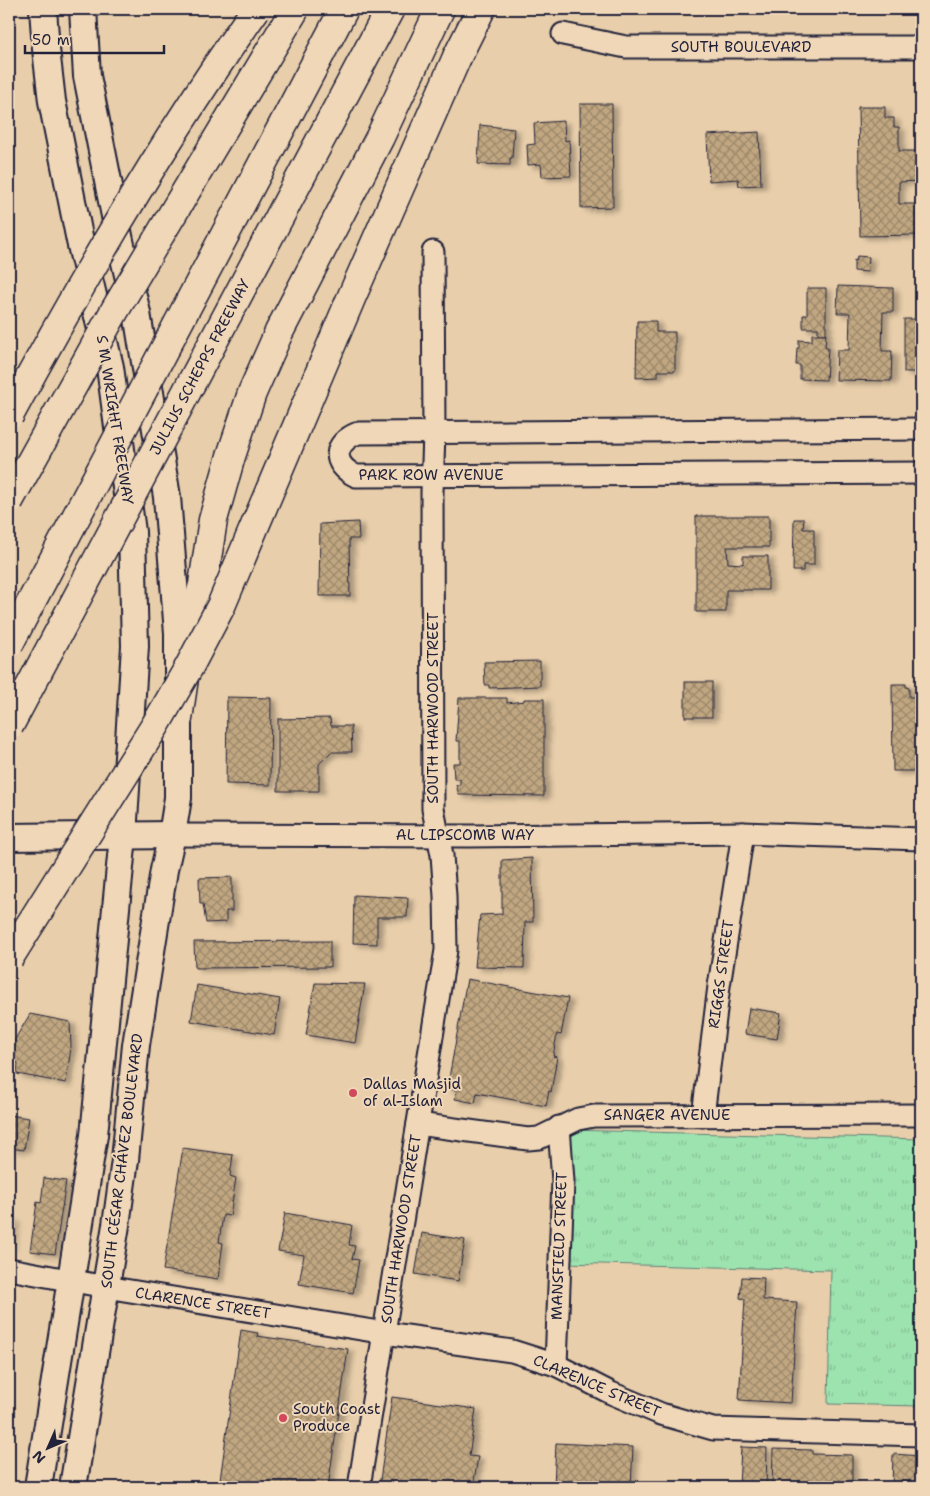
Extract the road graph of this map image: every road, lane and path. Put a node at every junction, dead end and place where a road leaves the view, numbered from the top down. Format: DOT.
graph roads {
  1 [pos="43,9"];
  2 [pos="83,9"];
  3 [pos="256,9"];
  4 [pos="295,9"];
  5 [pos="344,9"];
  6 [pos="390,9"];
  7 [pos="440,9"];
  8 [pos="481,9"];
  9 [pos="563,34"];
  10 [pos="921,47"];
  11 [pos="433,252"];
  12 [pos="9,416"];
  13 [pos="921,429"];
  14 [pos="434,433"];
  15 [pos="921,473"];
  16 [pos="432,476"];
  17 [pos="9,501"];
  18 [pos="9,644"];
  19 [pos="178,719"];
  20 [pos="9,726"];
  21 [pos="743,834"];
  22 [pos="172,835"];
  23 [pos="9,836"];
  24 [pos="123,836"];
  25 [pos="439,836"];
  26 [pos="921,839"];
  27 [pos="9,958"];
  28 [pos="921,1115"];
  29 [pos="703,1116"];
  30 [pos="418,1124"];
  31 [pos="559,1127"];
  32 [pos="9,1269"];
  33 [pos="71,1280"];
  34 [pos="106,1287"];
  35 [pos="385,1333"];
  36 [pos="556,1365"];
  37 [pos="921,1435"];
  38 [pos="38,1487"];
  39 [pos="72,1487"];
  40 [pos="359,1487"];
  1 -- 24 [label="main road, S M WRIGHT FREEWAY"];
  2 -- 19 [label="main road"];
  3 -- 12 [label="highway, bridge"];
  4 -- 17 [label="highway, bridge"];
  5 -- 18 [label="highway, bridge"];
  6 -- 20 [label="highway, JULIUS SCHEPPS FREEWAY, bridge"];
  7 -- 19 [label="highway"];
  8 -- 27 [label="highway, bridge"];
  9 -- 10 [label="street, SOUTH BOULEVARD"];
  11 -- 14 [label="street, SOUTH HARWOOD STREET"];
  13 -- 14 [label="street, PARK ROW AVENUE"];
  14 -- 16 [label="street, SOUTH HARWOOD STREET"];
  14 -- 16 [label="street, PARK ROW AVENUE"];
  15 -- 16 [label="street, PARK ROW AVENUE"];
  16 -- 25 [label="street, SOUTH HARWOOD STREET"];
  19 -- 22 [label="main road"];
  21 -- 25 [label="street, AL LIPSCOMB WAY"];
  21 -- 26 [label="street, AL LIPSCOMB WAY"];
  21 -- 29 [label="street, RIGGS STREET"];
  22 -- 24 [label="main road, AL LIPSCOMB WAY"];
  22 -- 25 [label="street, AL LIPSCOMB WAY"];
  22 -- 34 [label="main road, SOUTH CÉSAR CHÁVEZ BOULEVARD"];
  23 -- 24 [label="main road, AL LIPSCOMB WAY"];
  24 -- 33 [label="main road, SOUTH CÉSAR CHÁVEZ BOULEVARD"];
  25 -- 30 [label="street, SOUTH HARWOOD STREET"];
  28 -- 29 [label="street, SANGER AVENUE"];
  29 -- 31 [label="street, SANGER AVENUE"];
  30 -- 31 [label="street, SANGER AVENUE"];
  30 -- 35 [label="street, SOUTH HARWOOD STREET"];
  31 -- 36 [label="street, MANSFIELD STREET"];
  32 -- 33 [label="street, CLARENCE STREET"];
  33 -- 34 [label="street, CLARENCE STREET"];
  33 -- 38 [label="main road, SOUTH CÉSAR CHÁVEZ BOULEVARD"];
  34 -- 35 [label="street, CLARENCE STREET"];
  34 -- 39 [label="main road, SOUTH CÉSAR CHÁVEZ BOULEVARD"];
  35 -- 36 [label="street, CLARENCE STREET"];
  35 -- 40 [label="street, SOUTH HARWOOD STREET"];
  36 -- 37 [label="street, CLARENCE STREET"];
}
